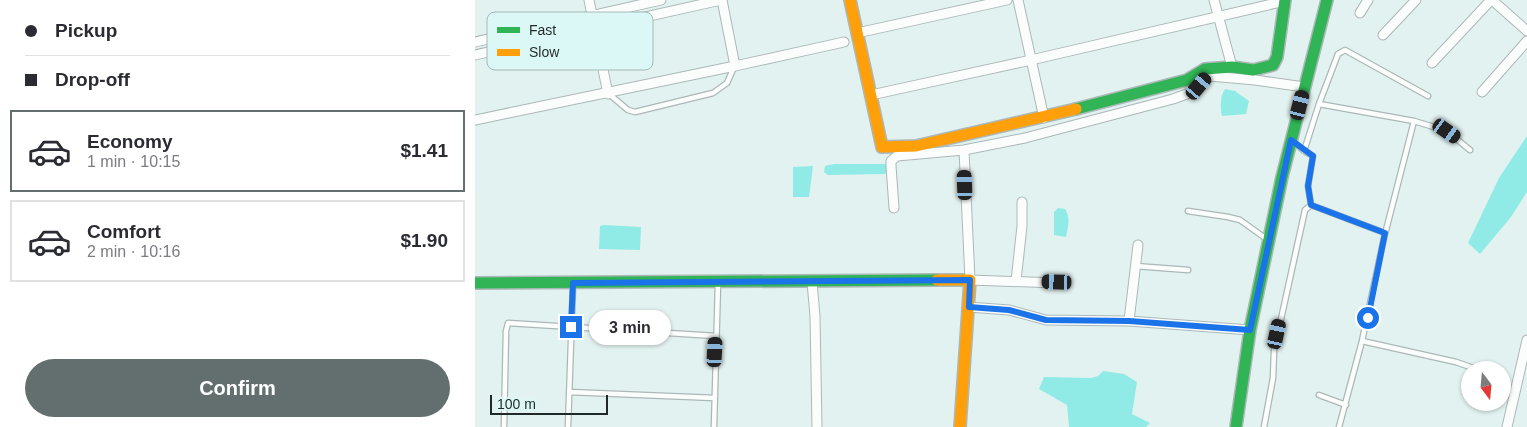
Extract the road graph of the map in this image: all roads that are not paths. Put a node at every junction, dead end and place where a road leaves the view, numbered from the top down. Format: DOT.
graph roads {
  1 [pos="661,0"];
  2 [pos="722,0"];
  3 [pos="850,0"];
  4 [pos="1007,0"];
  5 [pos="1018,0"];
  6 [pos="1214,0"];
  7 [pos="1327,0"];
  8 [pos="1368,0"];
  9 [pos="1416,0"];
  10 [pos="1491,0"];
  11 [pos="1285,1"];
  12 [pos="609,12"];
  13 [pos="1360,13"];
  14 [pos="653,15"];
  15 [pos="1218,16"];
  16 [pos="1527,31"];
  17 [pos="857,33"];
  18 [pos="1383,35"];
  19 [pos="1527,41"];
  20 [pos="844,42"];
  21 [pos="1031,60"];
  22 [pos="1433,63"];
  23 [pos="735,66"];
  24 [pos="1232,67"];
  25 [pos="604,70"];
  26 [pos="1304,87"];
  27 [pos="1482,92"];
  28 [pos="609,94"];
  29 [pos="871,95"];
  30 [pos="1427,96"];
  31 [pos="1319,104"];
  32 [pos="1044,118"];
  33 [pos="475,120"];
  34 [pos="1414,121"];
  35 [pos="1291,140"];
  36 [pos="964,150"];
  37 [pos="1305,150"];
  38 [pos="1470,150"];
  39 [pos="1022,202"];
  40 [pos="1311,205"];
  41 [pos="894,208"];
  42 [pos="1188,211"];
  43 [pos="1385,233"];
  44 [pos="1269,241"];
  45 [pos="1138,245"];
  46 [pos="1135,266"];
  47 [pos="1188,270"];
  48 [pos="970,280"];
  49 [pos="1016,281"];
  50 [pos="718,282"];
  51 [pos="812,282"];
  52 [pos="1057,282"];
  53 [pos="475,283"];
  54 [pos="573,283"];
  55 [pos="969,307"];
  56 [pos="1129,321"];
  57 [pos="571,327"];
  58 [pos="1250,330"];
  59 [pos="716,336"];
  60 [pos="1527,340"];
  61 [pos="1362,341"];
  62 [pos="1461,364"];
  63 [pos="569,392"];
  64 [pos="1319,395"];
  65 [pos="715,398"];
  66 [pos="1346,404"];
  67 [pos="503,427"];
  68 [pos="568,427"];
  69 [pos="713,427"];
  70 [pos="817,427"];
  71 [pos="960,427"];
  72 [pos="1236,427"];
  73 [pos="1264,427"];
  74 [pos="1339,427"];
  75 [pos="1507,427"];
  1 -- 12 [label="street"];
  2 -- 14 [label="street"];
  2 -- 23 [label="street"];
  3 -- 17 [label="street"];
  4 -- 17 [label="street"];
  5 -- 21 [label="street"];
  6 -- 15 [label="street"];
  7 -- 26 [label="street"];
  8 -- 13 [label="street"];
  9 -- 18 [label="street"];
  10 -- 16 [label="street"];
  10 -- 22 [label="street"];
  11 -- 15 [label="street"];
  11 -- 24 [label="street"];
  15 -- 21 [label="street"];
  15 -- 24 [label="street"];
  17 -- 29 [label="street"];
  19 -- 27 [label="street"];
  20 -- 23 [label="street"];
  21 -- 29 [label="street"];
  21 -- 32 [label="street"];
  23 -- 28 [label="street"];
  23 -- 28 [label="lane"];
  24 -- 32 [label="street"];
  25 -- 28 [label="street"];
  26 -- 35 [label="street"];
  26 -- 36 [label="street"];
  28 -- 33 [label="street"];
  29 -- 32 [label="street"];
  30 -- 31 [label="lane"];
  31 -- 34 [label="lane"];
  31 -- 37 [label="lane"];
  34 -- 38 [label="lane"];
  34 -- 43 [label="lane"];
  35 -- 37 [label="lane"];
  35 -- 44 [label="street"];
  36 -- 41 [label="street"];
  36 -- 48 [label="street"];
  37 -- 40 [label="lane"];
  39 -- 49 [label="street"];
  40 -- 43 [label="lane"];
  40 -- 73 [label="lane"];
  42 -- 44 [label="lane"];
  43 -- 61 [label="lane"];
  44 -- 58 [label="street"];
  45 -- 46 [label="street"];
  46 -- 47 [label="lane"];
  46 -- 56 [label="street"];
  48 -- 49 [label="street"];
  48 -- 51 [label="street"];
  48 -- 55 [label="street"];
  49 -- 52 [label="street"];
  50 -- 51 [label="street"];
  50 -- 54 [label="street"];
  50 -- 59 [label="lane"];
  51 -- 70 [label="street"];
  53 -- 54 [label="street"];
  54 -- 57 [label="lane"];
  55 -- 56 [label="street"];
  55 -- 71 [label="street"];
  56 -- 58 [label="street"];
  57 -- 59 [label="lane"];
  57 -- 63 [label="lane"];
  57 -- 67 [label="lane"];
  58 -- 72 [label="street"];
  59 -- 65 [label="lane"];
  60 -- 75 [label="street"];
  61 -- 62 [label="lane"];
  61 -- 66 [label="lane"];
  63 -- 65 [label="lane"];
  63 -- 68 [label="lane"];
  64 -- 66 [label="lane"];
  65 -- 69 [label="lane"];
  66 -- 74 [label="lane"];
}
